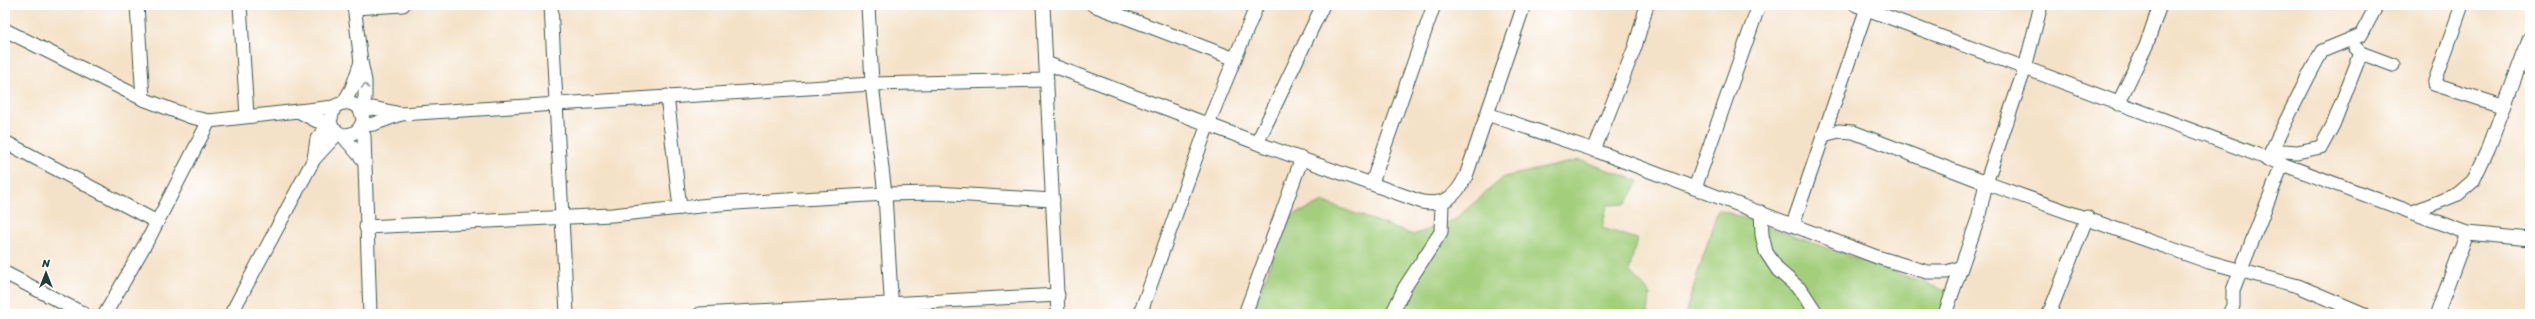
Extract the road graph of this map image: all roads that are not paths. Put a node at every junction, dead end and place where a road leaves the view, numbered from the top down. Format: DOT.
graph roads {
  1 [pos="137,5"];
  2 [pos="240,5"];
  3 [pos="403,5"];
  4 [pos="551,5"];
  5 [pos="868,5"];
  6 [pos="1043,5"];
  7 [pos="1093,5"];
  8 [pos="1256,5"];
  9 [pos="1323,5"];
  10 [pos="1434,5"];
  11 [pos="1524,5"];
  12 [pos="1648,5"];
  13 [pos="1759,5"];
  14 [pos="2041,5"];
  15 [pos="2160,5"];
  16 [pos="2377,5"];
  17 [pos="2462,5"];
  18 [pos="354,6"];
  19 [pos="1864,6"];
  20 [pos="5,30"];
  21 [pos="2530,37"];
  22 [pos="2348,40"];
  23 [pos="2361,53"];
  24 [pos="1235,59"];
  25 [pos="360,62"];
  26 [pos="1046,63"];
  27 [pos="2393,65"];
  28 [pos="2025,68"];
  29 [pos="1047,80"];
  30 [pos="872,84"];
  31 [pos="667,96"];
  32 [pos="143,99"];
  33 [pos="556,103"];
  34 [pos="2118,104"];
  35 [pos="339,105"];
  36 [pos="2502,106"];
  37 [pos="360,110"];
  38 [pos="298,111"];
  39 [pos="401,114"];
  40 [pos="1486,114"];
  41 [pos="247,116"];
  42 [pos="209,121"];
  43 [pos="1208,124"];
  44 [pos="361,126"];
  45 [pos="335,128"];
  46 [pos="1823,135"];
  47 [pos="5,142"];
  48 [pos="1257,142"];
  49 [pos="1594,150"];
  50 [pos="2269,155"];
  51 [pos="1302,158"];
  52 [pos="365,162"];
  53 [pos="2282,165"];
  54 [pos="1986,182"];
  55 [pos="1372,183"];
  56 [pos="1696,188"];
  57 [pos="885,194"];
  58 [pos="1053,200"];
  59 [pos="1442,203"];
  60 [pos="680,208"];
  61 [pos="1761,212"];
  62 [pos="2413,212"];
  63 [pos="562,216"];
  64 [pos="2087,217"];
  65 [pos="157,222"];
  66 [pos="1793,224"];
  67 [pos="366,227"];
  68 [pos="2467,232"];
  69 [pos="2530,239"];
  70 [pos="1962,268"];
  71 [pos="2240,270"];
  72 [pos="5,273"];
  73 [pos="1058,295"];
  74 [pos="892,309"];
  75 [pos="84,314"];
  76 [pos="105,314"];
  77 [pos="231,314"];
  78 [pos="370,314"];
  79 [pos="567,314"];
  80 [pos="700,314"];
  81 [pos="1058,314"];
  82 [pos="1140,314"];
  83 [pos="1245,314"];
  84 [pos="1392,314"];
  85 [pos="1817,314"];
  86 [pos="1945,314"];
  87 [pos="2049,314"];
  88 [pos="2229,314"];
  89 [pos="2364,314"];
  90 [pos="2437,314"];
  1 -- 32 [label="street"];
  2 -- 41 [label="street"];
  3 -- 18 [label="street"];
  4 -- 33 [label="street"];
  5 -- 30 [label="street"];
  6 -- 26 [label="street"];
  7 -- 24 [label="street"];
  8 -- 24 [label="street"];
  9 -- 48 [label="street"];
  10 -- 55 [label="street"];
  11 -- 40 [label="street"];
  12 -- 49 [label="street"];
  13 -- 56 [label="street"];
  14 -- 28 [label="street"];
  15 -- 34 [label="street"];
  16 -- 22 [label="street"];
  17 -- 36 [label="street"];
  18 -- 25 [label="street"];
  19 -- 28 [label="street"];
  19 -- 46 [label="street"];
  20 -- 32 [label="street"];
  21 -- 36 [label="street"];
  22 -- 23 [label="street"];
  22 -- 50 [label="street"];
  23 -- 27 [label="street"];
  23 -- 50 [label="street"];
  24 -- 43 [label="street"];
  25 -- 35 [label="street"];
  37 -- 25 [label="street, one-way"];
  26 -- 29 [label="street"];
  26 -- 43 [label="street"];
  28 -- 34 [label="street"];
  28 -- 54 [label="street"];
  29 -- 30 [label="street"];
  29 -- 58 [label="street"];
  30 -- 31 [label="street"];
  30 -- 57 [label="street"];
  31 -- 33 [label="street"];
  31 -- 60 [label="street"];
  32 -- 42 [label="street"];
  33 -- 39 [label="street"];
  33 -- 63 [label="street"];
  34 -- 50 [label="street"];
  35 -- 37 [label="street"];
  35 -- 38 [label="street"];
  35 -- 45 [label="street"];
  36 -- 62 [label="street"];
  37 -- 39 [label="street"];
  37 -- 44 [label="street"];
  38 -- 41 [label="street"];
  38 -- 45 [label="street"];
  39 -- 44 [label="street"];
  40 -- 49 [label="street"];
  40 -- 59 [label="street"];
  41 -- 42 [label="street"];
  42 -- 65 [label="street"];
  43 -- 48 [label="street"];
  43 -- 82 [label="street"];
  44 -- 45 [label="street"];
  44 -- 52 [label="street"];
  45 -- 52 [label="street"];
  45 -- 77 [label="street"];
  46 -- 54 [label="street"];
  46 -- 66 [label="street"];
  47 -- 65 [label="street"];
  48 -- 51 [label="street"];
  49 -- 56 [label="street"];
  50 -- 53 [label="street"];
  51 -- 55 [label="street"];
  51 -- 83 [label="street"];
  52 -- 67 [label="street"];
  53 -- 62 [label="street"];
  53 -- 71 [label="street"];
  54 -- 64 [label="street"];
  54 -- 70 [label="street"];
  55 -- 59 [label="street"];
  56 -- 61 [label="street"];
  57 -- 58 [label="street"];
  57 -- 60 [label="street"];
  57 -- 74 [label="street"];
  58 -- 73 [label="street"];
  59 -- 84 [label="street"];
  60 -- 63 [label="street"];
  61 -- 66 [label="street"];
  61 -- 85 [label="street"];
  62 -- 68 [label="street"];
  63 -- 67 [label="street"];
  63 -- 79 [label="street"];
  64 -- 71 [label="street"];
  64 -- 87 [label="street"];
  65 -- 76 [label="street"];
  66 -- 70 [label="street"];
  67 -- 78 [label="street"];
  68 -- 69 [label="street"];
  68 -- 90 [label="street"];
  70 -- 86 [label="street"];
  71 -- 88 [label="street"];
  71 -- 89 [label="street"];
  72 -- 75 [label="street"];
  73 -- 74 [label="street"];
  73 -- 81 [label="street"];
  74 -- 80 [label="street"];
}
